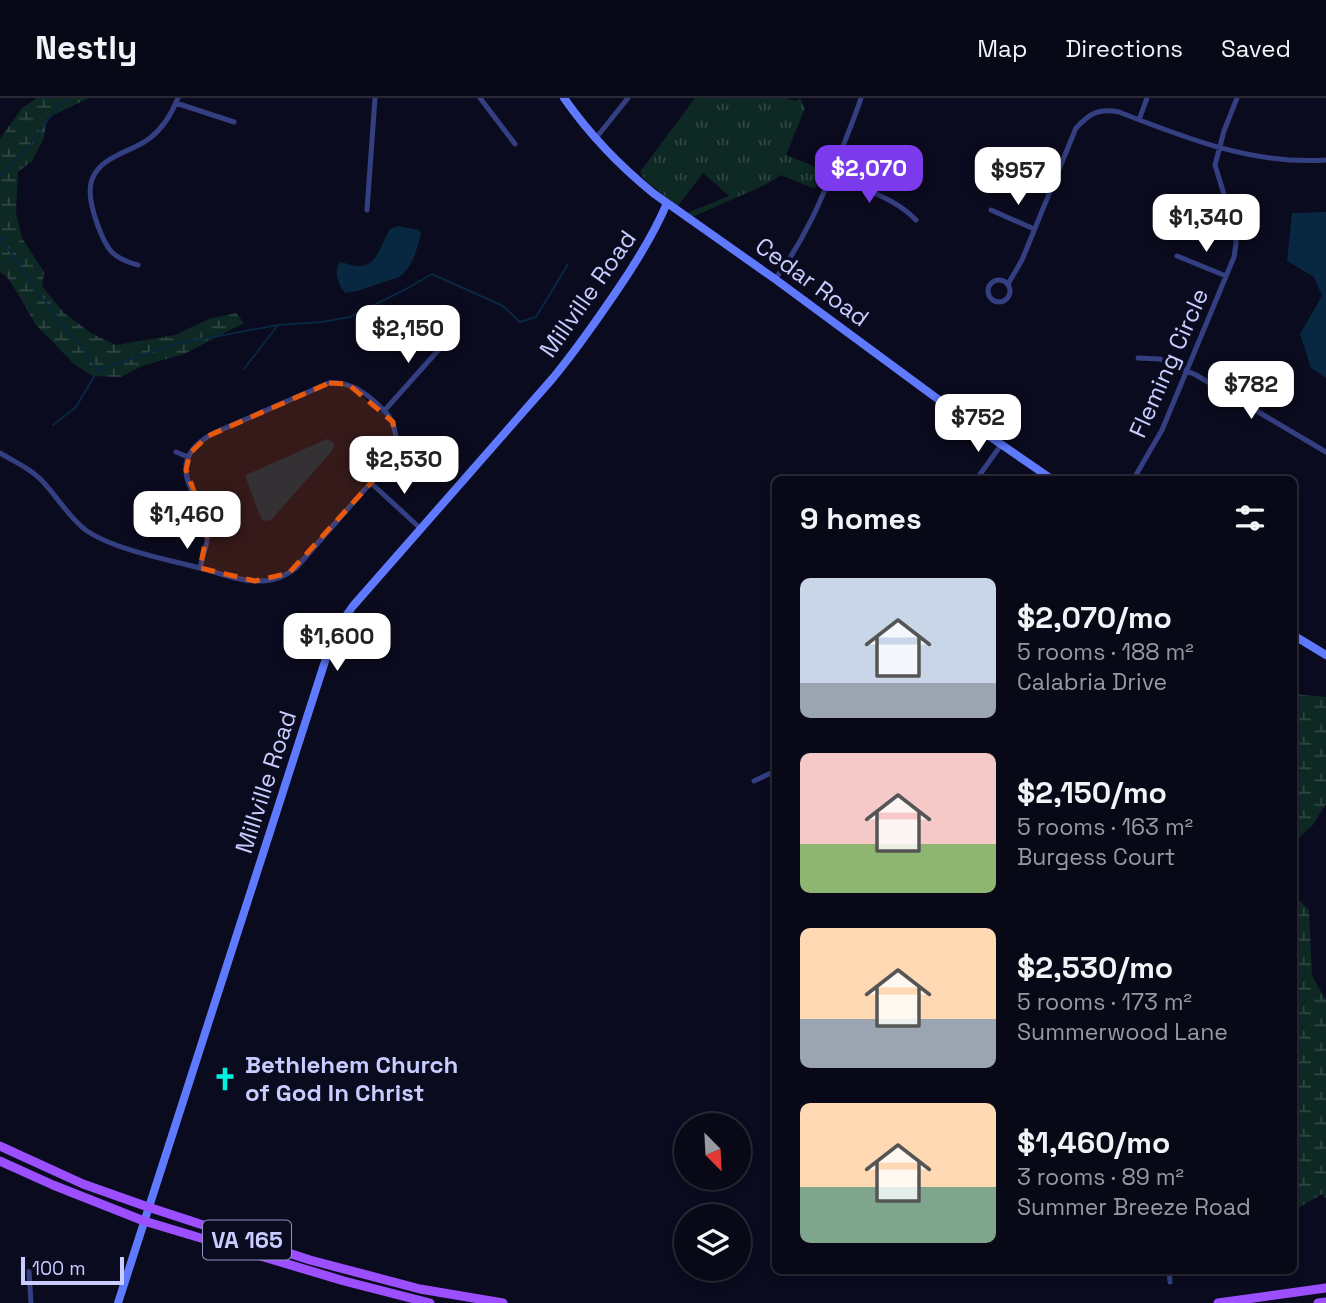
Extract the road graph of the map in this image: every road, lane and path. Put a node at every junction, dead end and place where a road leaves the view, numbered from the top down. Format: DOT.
graph roads {
  1 [pos="375,98"];
  2 [pos="480,98"];
  3 [pos="564,98"];
  4 [pos="628,98"];
  5 [pos="861,98"];
  6 [pos="1147,98"];
  7 [pos="1237,98"];
  8 [pos="177,100"];
  9 [pos="1139,120"];
  10 [pos="234,122"];
  11 [pos="596,138"];
  12 [pos="515,144"];
  13 [pos="1219,148"];
  14 [pos="1326,160"];
  15 [pos="831,177"];
  16 [pos="667,203"];
  17 [pos="367,210"];
  18 [pos="991,211"];
  19 [pos="916,220"];
  20 [pos="1034,229"];
  21 [pos="1177,256"];
  22 [pos="138,265"];
  23 [pos="1226,276"];
  24 [pos="775,278"];
  25 [pos="1008,284"];
  26 [pos="451,336"];
  27 [pos="1138,358"];
  28 [pos="1187,370"];
  29 [pos="384,411"];
  30 [pos="1001,445"];
  31 [pos="176,452"];
  32 [pos="1326,452"];
  33 [pos="0,453"];
  34 [pos="188,457"];
  35 [pos="979,476"];
  36 [pos="1047,476"];
  37 [pos="1135,476"];
  38 [pos="371,483"];
  39 [pos="420,528"];
  40 [pos="200,568"];
  41 [pos="1297,637"];
  42 [pos="1326,655"];
  43 [pos="772,773"];
  44 [pos="754,781"];
  45 [pos="0,1146"];
  46 [pos="0,1161"];
  47 [pos="148,1207"];
  48 [pos="144,1221"];
  49 [pos="29,1271"];
  50 [pos="1169,1274"];
  51 [pos="1170,1282"];
  52 [pos="1326,1288"];
  53 [pos="1326,1302"];
  54 [pos="32,1303"];
  55 [pos="118,1303"];
  56 [pos="430,1303"];
  57 [pos="503,1303"];
  58 [pos="1218,1303"];
  59 [pos="1318,1303"];
  1 -- 17 [label="street"];
  2 -- 12 [label="street"];
  3 -- 11 [label="street, Cedar Road"];
  4 -- 11 [label="street"];
  5 -- 15 [label="street"];
  6 -- 9 [label="street"];
  7 -- 13 [label="street, Fleming Circle"];
  8 -- 10 [label="street"];
  8 -- 22 [label="street"];
  9 -- 13 [label="street"];
  9 -- 20 [label="street"];
  11 -- 16 [label="street, Cedar Road"];
  13 -- 14 [label="street"];
  13 -- 23 [label="street, Fleming Circle"];
  15 -- 19 [label="street"];
  15 -- 24 [label="street"];
  16 -- 24 [label="street, Cedar Road"];
  16 -- 39 [label="street, Millville Road"];
  18 -- 20 [label="street"];
  20 -- 25 [label="street"];
  21 -- 23 [label="street"];
  23 -- 28 [label="street, Fleming Circle"];
  24 -- 30 [label="street, Cedar Road"];
  25 -- 25 [label="street"];
  26 -- 29 [label="street"];
  27 -- 28 [label="street"];
  28 -- 32 [label="street"];
  28 -- 37 [label="street, Fleming Circle"];
  29 -- 34 [label="street"];
  29 -- 38 [label="street"];
  30 -- 35 [label="street"];
  30 -- 36 [label="street, Cedar Road"];
  31 -- 34 [label="street"];
  33 -- 40 [label="street"];
  34 -- 40 [label="street"];
  38 -- 39 [label="street"];
  38 -- 40 [label="street"];
  39 -- 47 [label="street, Millville Road"];
  41 -- 42 [label="street"];
  43 -- 44 [label="street"];
  45 -- 47 [label="main road, VA 165"];
  46 -- 48 [label="main road, VA 165"];
  47 -- 48 [label="street, Millville Road"];
  47 -- 57 [label="main road, VA 165"];
  48 -- 55 [label="street, Millville Road"];
  48 -- 56 [label="main road, VA 165"];
  49 -- 54 [label="street"];
  50 -- 51 [label="street"];
  52 -- 58 [label="main road"];
  53 -- 59 [label="main road"];
}
